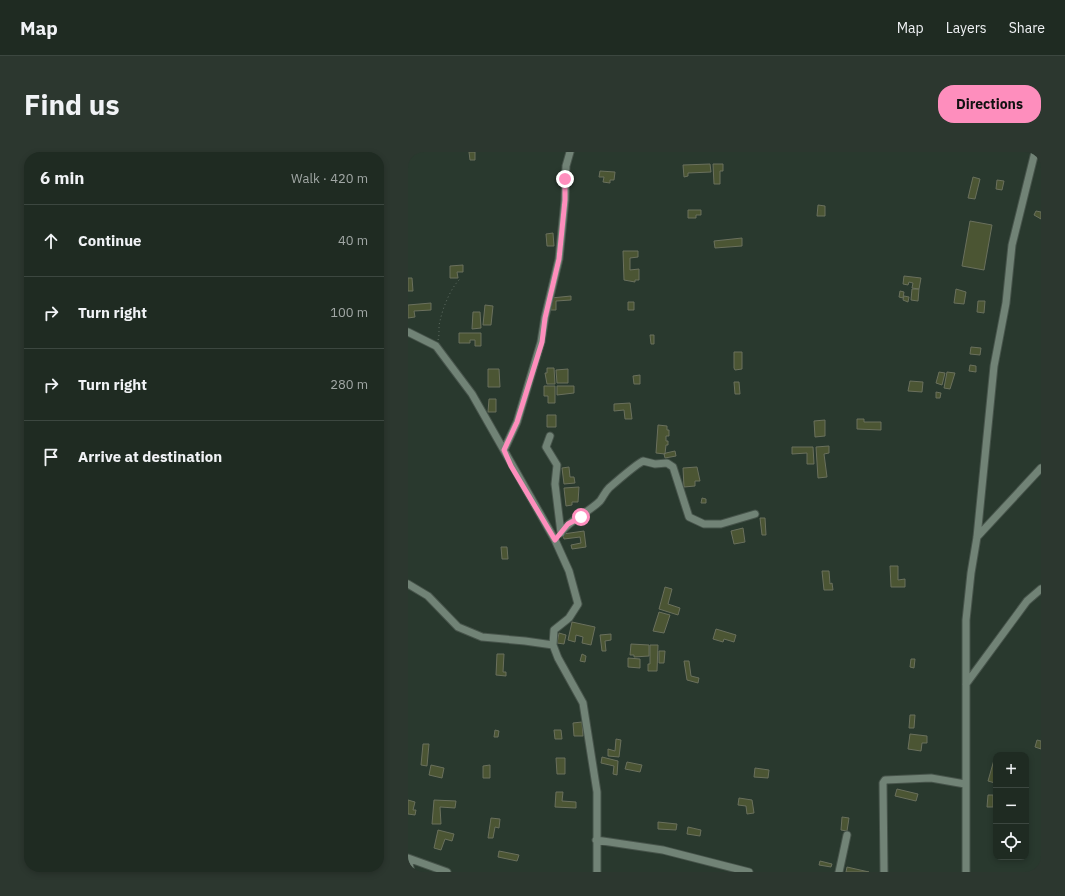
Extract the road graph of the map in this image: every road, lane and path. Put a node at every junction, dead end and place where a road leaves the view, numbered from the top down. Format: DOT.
graph roads {
  1 [pos="570,152"];
  2 [pos="1035,152"];
  3 [pos="461,278"];
  4 [pos="408,332"];
  5 [pos="436,346"];
  6 [pos="550,436"];
  7 [pos="504,450"];
  8 [pos="1041,468"];
  9 [pos="755,514"];
  10 [pos="562,531"];
  11 [pos="977,537"];
  12 [pos="555,540"];
  13 [pos="408,584"];
  14 [pos="1041,590"];
  15 [pos="553,645"];
  16 [pos="966,685"];
  17 [pos="965,784"];
  18 [pos="847,835"];
  19 [pos="596,840"];
  20 [pos="408,859"];
  21 [pos="410,872"];
  22 [pos="447,872"];
  23 [pos="597,872"];
  24 [pos="749,872"];
  25 [pos="839,872"];
  26 [pos="884,872"];
  27 [pos="966,872"];
  1 -- 7 [label="street"];
  2 -- 11 [label="street"];
  3 -- 5 [label="path"];
  4 -- 5 [label="street"];
  5 -- 7 [label="street"];
  6 -- 10 [label="street"];
  7 -- 12 [label="street"];
  8 -- 11 [label="street"];
  9 -- 10 [label="street"];
  10 -- 12 [label="street"];
  11 -- 16 [label="street"];
  12 -- 15 [label="street"];
  13 -- 15 [label="street"];
  14 -- 16 [label="street"];
  15 -- 19 [label="street"];
  16 -- 17 [label="street"];
  17 -- 26 [label="street"];
  17 -- 27 [label="street"];
  18 -- 25 [label="street"];
  19 -- 23 [label="street"];
  19 -- 24 [label="street"];
  20 -- 21 [label="street"];
  20 -- 22 [label="street"];
}
